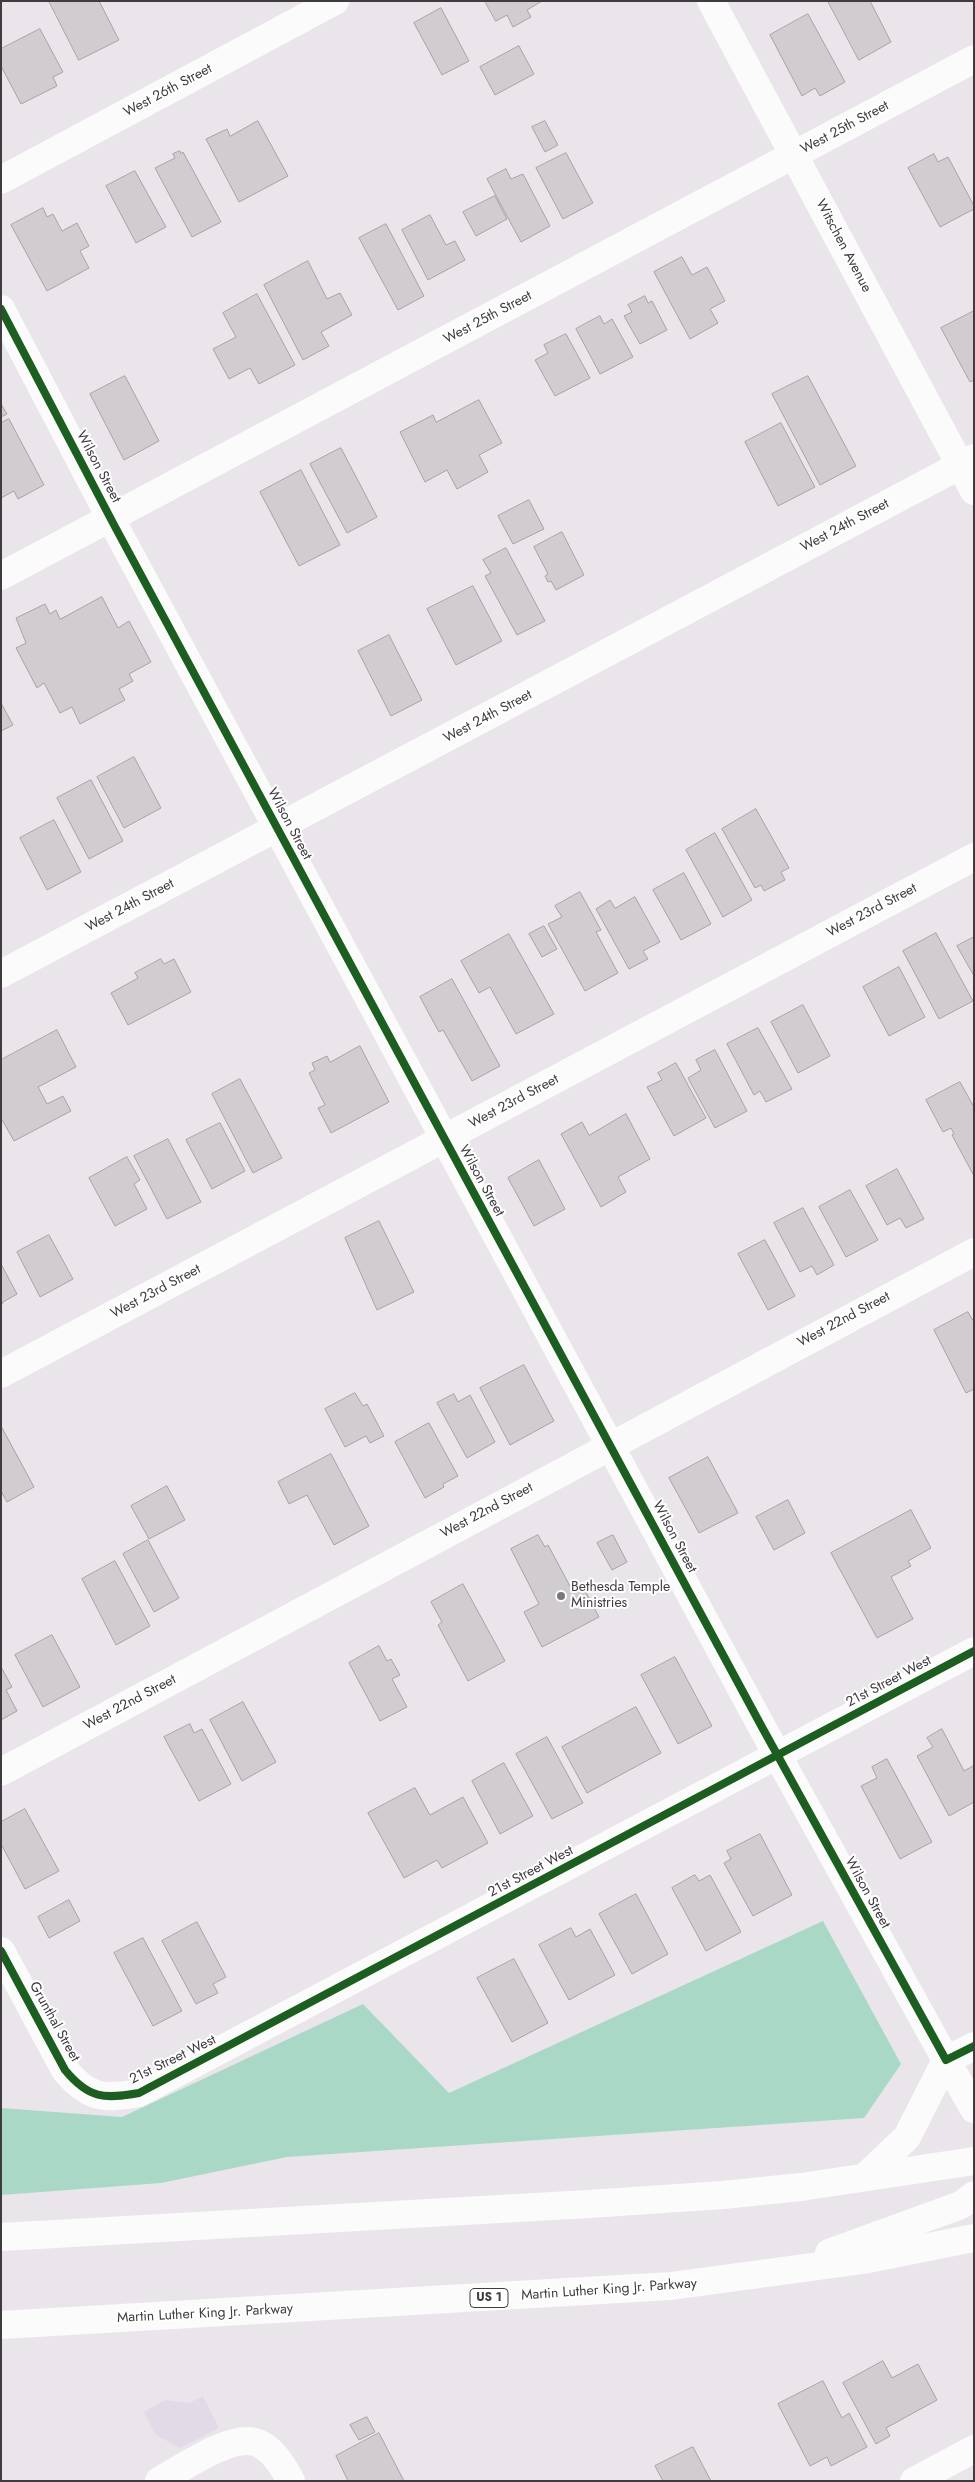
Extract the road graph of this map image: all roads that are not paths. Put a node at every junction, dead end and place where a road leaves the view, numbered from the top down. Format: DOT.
graph roads {
  1 [pos="335,1"];
  2 [pos="712,1"];
  3 [pos="974,60"];
  4 [pos="794,155"];
  5 [pos="1,180"];
  6 [pos="1,309"];
  7 [pos="967,462"];
  8 [pos="974,492"];
  9 [pos="110,518"];
  10 [pos="1,576"];
  11 [pos="278,828"];
  12 [pos="974,857"];
  13 [pos="1,974"];
  14 [pos="444,1139"];
  15 [pos="974,1252"];
  16 [pos="1,1374"];
  17 [pos="610,1445"];
  18 [pos="974,1651"];
  19 [pos="777,1756"];
  20 [pos="1,1772"];
  21 [pos="1,1951"];
  22 [pos="974,2046"];
  23 [pos="946,2060"];
  24 [pos="94,2095"];
  25 [pos="974,2109"];
  26 [pos="974,2160"];
  27 [pos="865,2177"];
  28 [pos="974,2195"];
  29 [pos="1,2237"];
  30 [pos="974,2238"];
  31 [pos="772,2274"];
  32 [pos="1,2325"];
  33 [pos="974,2449"];
  34 [pos="159,2481"];
  35 [pos="291,2481"];
  36 [pos="914,2481"];
  1 -- 5 [label="main road, West 26th Street"];
  2 -- 4 [label="main road, Witschen Avenue"];
  3 -- 4 [label="main road, West 25th Street"];
  4 -- 7 [label="main road, Witschen Avenue"];
  4 -- 9 [label="main road, West 25th Street"];
  6 -- 9 [label="main road, Wilson Street"];
  7 -- 8 [label="main road, Witschen Avenue"];
  7 -- 11 [label="main road, West 24th Street"];
  9 -- 10 [label="main road, West 25th Street"];
  9 -- 11 [label="main road, Wilson Street"];
  11 -- 13 [label="main road, West 24th Street"];
  11 -- 14 [label="main road, Wilson Street"];
  12 -- 14 [label="main road, West 23rd Street"];
  14 -- 16 [label="main road, West 23rd Street"];
  14 -- 17 [label="main road, Wilson Street"];
  15 -- 17 [label="main road, West 22nd Street"];
  17 -- 19 [label="main road, Wilson Street"];
  17 -- 20 [label="main road, West 22nd Street"];
  18 -- 19 [label="main road, 21st Street West"];
  19 -- 23 [label="main road, Wilson Street"];
  19 -- 24 [label="main road, 21st Street West"];
  21 -- 24 [label="main road, Grunthal Street"];
  22 -- 23 [label="main road"];
  23 -- 25 [label="main road, Wilson Street"];
  23 -- 27 [label="main road"];
  26 -- 27 [label="main road"];
  27 -- 29 [label="main road"];
  28 -- 31 [label="main road"];
  30 -- 31 [label="main road, Martin Luther King Jr. Parkway / US 1"];
  31 -- 32 [label="main road, Martin Luther King Jr. Parkway / US 1"];
  33 -- 36 [label="main road"];
  34 -- 35 [label="main road"];
}
